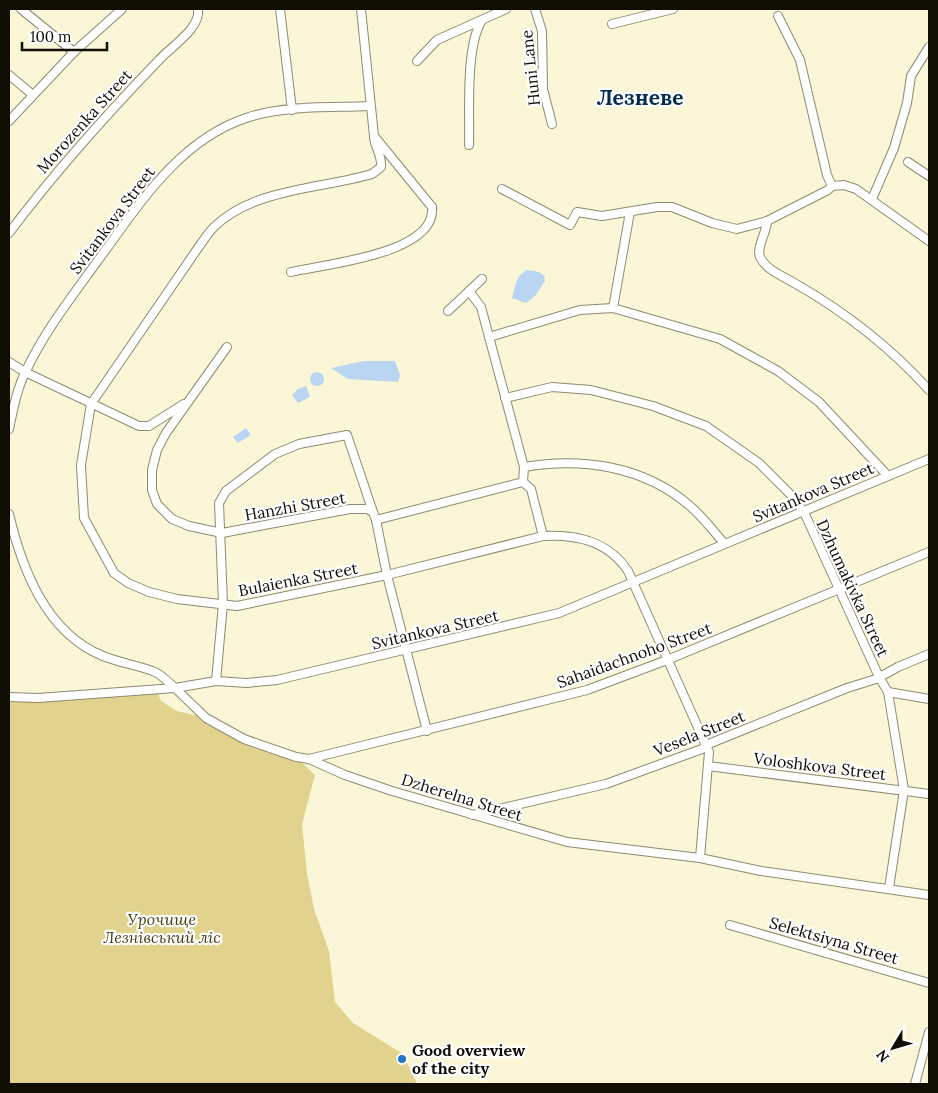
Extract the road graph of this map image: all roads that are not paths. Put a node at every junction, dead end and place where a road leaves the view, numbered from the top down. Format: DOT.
graph roads {
  1 [pos="21,9"];
  2 [pos="120,9"];
  3 [pos="198,9"];
  4 [pos="280,9"];
  5 [pos="361,9"];
  6 [pos="506,9"];
  7 [pos="535,9"];
  8 [pos="672,9"];
  9 [pos="778,16"];
  10 [pos="482,20"];
  11 [pos="612,24"];
  12 [pos="929,47"];
  13 [pos="74,52"];
  14 [pos="417,61"];
  15 [pos="9,75"];
  16 [pos="33,95"];
  17 [pos="370,106"];
  18 [pos="292,110"];
  19 [pos="9,121"];
  20 [pos="552,124"];
  21 [pos="374,136"];
  22 [pos="469,145"];
  23 [pos="908,162"];
  24 [pos="929,176"];
  25 [pos="832,186"];
  26 [pos="502,189"];
  27 [pos="872,199"];
  28 [pos="630,212"];
  29 [pos="767,220"];
  30 [pos="9,233"];
  31 [pos="929,241"];
  32 [pos="291,272"];
  33 [pos="482,279"];
  34 [pos="469,291"];
  35 [pos="613,308"];
  36 [pos="448,311"];
  37 [pos="489,337"];
  38 [pos="227,347"];
  39 [pos="9,362"];
  40 [pos="25,372"];
  41 [pos="929,390"];
  42 [pos="505,398"];
  43 [pos="190,400"];
  44 [pos="90,404"];
  45 [pos="9,429"];
  46 [pos="929,459"];
  47 [pos="524,467"];
  48 [pos="888,476"];
  49 [pos="523,482"];
  50 [pos="373,512"];
  51 [pos="804,512"];
  52 [pos="9,514"];
  53 [pos="376,520"];
  54 [pos="222,533"];
  55 [pos="544,536"];
  56 [pos="724,543"];
  57 [pos="929,552"];
  58 [pos="387,575"];
  59 [pos="633,581"];
  60 [pos="838,588"];
  61 [pos="223,604"];
  62 [pos="407,649"];
  63 [pos="929,654"];
  64 [pos="667,660"];
  65 [pos="879,677"];
  66 [pos="216,681"];
  67 [pos="176,688"];
  68 [pos="888,692"];
  69 [pos="9,698"];
  70 [pos="929,699"];
  71 [pos="427,731"];
  72 [pos="706,745"];
  73 [pos="309,759"];
  74 [pos="708,766"];
  75 [pos="904,790"];
  76 [pos="929,794"];
  77 [pos="472,816"];
  78 [pos="700,858"];
  79 [pos="889,888"];
  80 [pos="929,895"];
  81 [pos="730,925"];
  82 [pos="929,983"];
  83 [pos="929,1032"];
  84 [pos="915,1084"];
  1 -- 13 [label="street"];
  2 -- 13 [label="street"];
  3 -- 30 [label="street, Morozenka Street"];
  4 -- 18 [label="street"];
  5 -- 17 [label="street, Bulaienka Street"];
  6 -- 10 [label="street"];
  7 -- 20 [label="street, Huni Lane"];
  8 -- 11 [label="street"];
  9 -- 25 [label="street"];
  10 -- 14 [label="street"];
  10 -- 22 [label="street"];
  12 -- 27 [label="street"];
  13 -- 16 [label="street"];
  15 -- 16 [label="street"];
  16 -- 19 [label="street"];
  17 -- 18 [label="street, Svitankova Street"];
  17 -- 21 [label="street, Bulaienka Street"];
  18 -- 40 [label="street, Svitankova Street"];
  21 -- 32 [label="street"];
  21 -- 44 [label="street, Bulaienka Street"];
  23 -- 24 [label="street"];
  25 -- 27 [label="street"];
  25 -- 29 [label="street"];
  26 -- 28 [label="street"];
  27 -- 31 [label="street"];
  28 -- 29 [label="street"];
  28 -- 35 [label="street"];
  29 -- 41 [label="street"];
  33 -- 34 [label="street"];
  34 -- 36 [label="street"];
  34 -- 37 [label="street"];
  35 -- 37 [label="street"];
  35 -- 48 [label="street"];
  37 -- 42 [label="street"];
  38 -- 43 [label="street, Hanzhi Street"];
  39 -- 40 [label="street"];
  40 -- 44 [label="street"];
  40 -- 45 [label="street, Svitankova Street"];
  42 -- 47 [label="street"];
  42 -- 51 [label="street, Dzhumakivka Street"];
  43 -- 44 [label="street"];
  43 -- 54 [label="street, Hanzhi Street"];
  44 -- 61 [label="street, Bulaienka Street"];
  46 -- 48 [label="street, Svitankova Street"];
  47 -- 49 [label="street"];
  47 -- 56 [label="street"];
  48 -- 51 [label="street, Svitankova Street"];
  49 -- 53 [label="street"];
  49 -- 55 [label="street"];
  50 -- 53 [label="street"];
  50 -- 54 [label="street, Hanzhi Street"];
  50 -- 54 [label="street"];
  51 -- 56 [label="street, Svitankova Street"];
  51 -- 60 [label="street, Dzhumakivka Street"];
  52 -- 67 [label="street"];
  53 -- 58 [label="street"];
  54 -- 61 [label="street"];
  55 -- 58 [label="street, Bulaienka Street"];
  55 -- 59 [label="street, Bulaienka Street"];
  56 -- 59 [label="street, Svitankova Street"];
  57 -- 60 [label="street, Sahaidachnoho Street"];
  58 -- 61 [label="street, Bulaienka Street"];
  58 -- 62 [label="street"];
  59 -- 62 [label="street, Svitankova Street"];
  59 -- 64 [label="street, Bulaienka Street"];
  60 -- 64 [label="street, Sahaidachnoho Street"];
  60 -- 65 [label="street, Dzhumakivka Street"];
  61 -- 66 [label="street"];
  62 -- 66 [label="street, Svitankova Street"];
  62 -- 71 [label="street"];
  63 -- 65 [label="street, Vesela Street"];
  64 -- 71 [label="street, Sahaidachnoho Street"];
  64 -- 72 [label="street, Bulaienka Street"];
  65 -- 68 [label="street, Dzhumakivka Street"];
  65 -- 72 [label="street, Vesela Street"];
  66 -- 67 [label="street, Svitankova Street"];
  67 -- 69 [label="street"];
  67 -- 73 [label="street, Dzherelna Street"];
  68 -- 70 [label="street"];
  68 -- 75 [label="street, Dzhumakivka Street"];
  71 -- 73 [label="street, Sahaidachnoho Street"];
  72 -- 74 [label="street, Bulaienka Street"];
  72 -- 77 [label="street, Vesela Street"];
  73 -- 77 [label="street, Dzherelna Street"];
  74 -- 75 [label="street, Voloshkova Street"];
  74 -- 78 [label="street, Bulaienka Street"];
  75 -- 76 [label="street, Voloshkova Street"];
  75 -- 79 [label="street, Dzhumakivka Street"];
  77 -- 78 [label="street, Dzherelna Street"];
  78 -- 79 [label="street, Dzherelna Street"];
  79 -- 80 [label="street, Dzherelna Street"];
  81 -- 82 [label="street, Selektsiyna Street"];
  83 -- 84 [label="street"];
}
